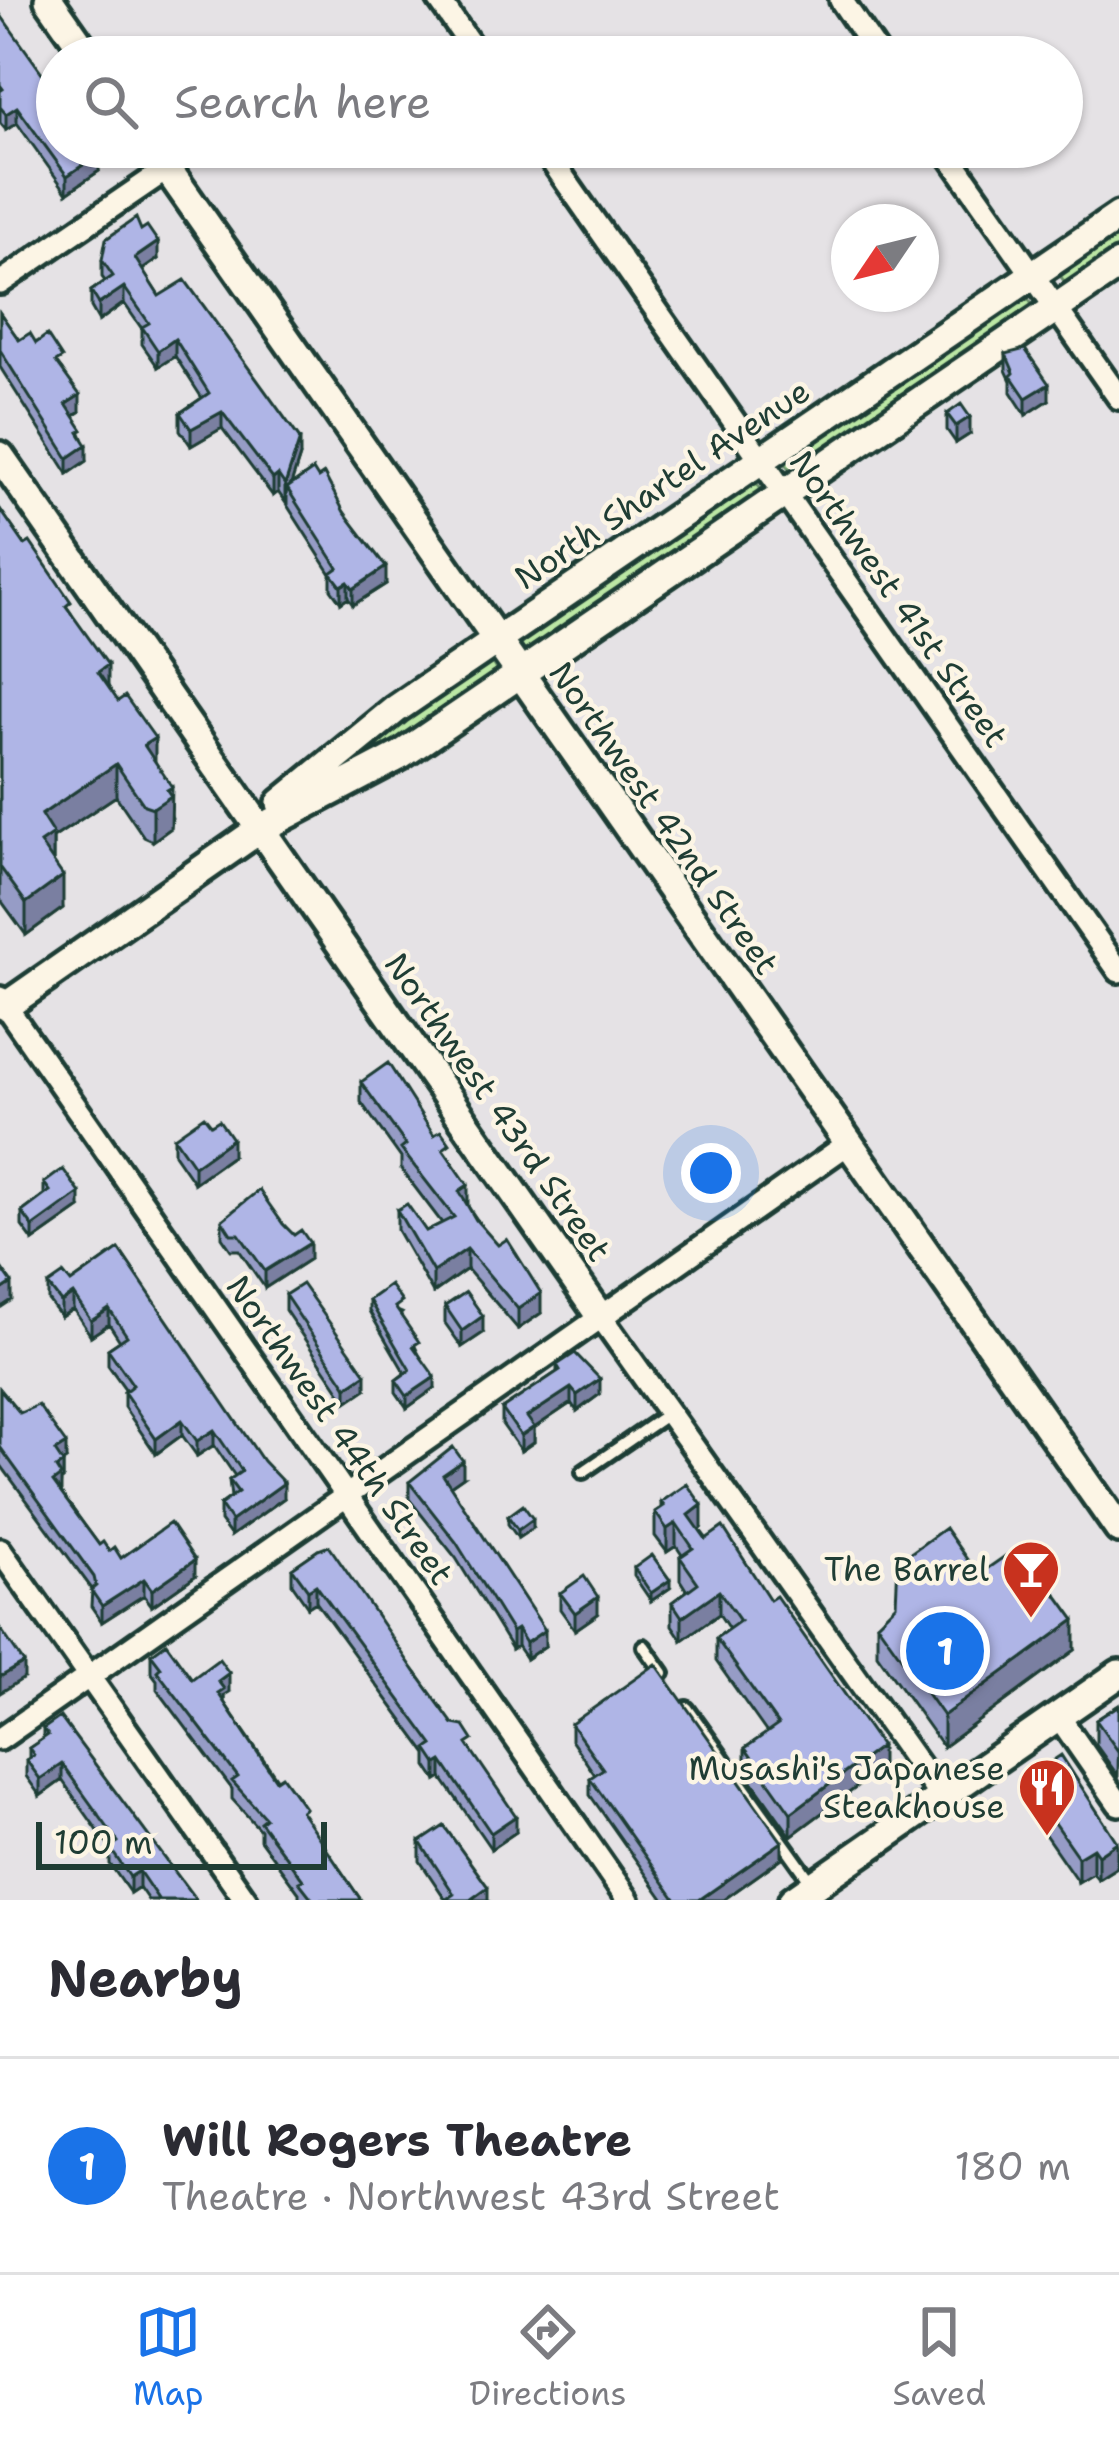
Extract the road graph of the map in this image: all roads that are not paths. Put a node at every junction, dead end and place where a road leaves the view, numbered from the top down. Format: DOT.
graph roads {
  1 [pos="49,0"];
  2 [pos="440,0"];
  3 [pos="841,0"];
  4 [pos="74,36"];
  5 [pos="465,36"];
  6 [pos="866,36"];
  7 [pos="146,168"];
  8 [pos="166,168"];
  9 [pos="557,168"];
  10 [pos="959,168"];
  11 [pos="1119,216"];
  12 [pos="1119,266"];
  13 [pos="1033,275"];
  14 [pos="0,283"];
  15 [pos="1056,308"];
  16 [pos="1119,398"];
  17 [pos="0,456"];
  18 [pos="760,460"];
  19 [pos="784,493"];
  20 [pos="497,642"];
  21 [pos="520,674"];
  22 [pos="260,830"];
  23 [pos="1119,971"];
  24 [pos="2,1004"];
  25 [pos="849,1143"];
  26 [pos="601,1317"];
  27 [pos="669,1413"];
  28 [pos="584,1472"];
  29 [pos="348,1500"];
  30 [pos="1119,1529"];
  31 [pos="0,1550"];
  32 [pos="644,1646"];
  33 [pos="1119,1674"];
  34 [pos="89,1676"];
  35 [pos="670,1683"];
  36 [pos="683,1701"];
  37 [pos="1058,1717"];
  38 [pos="0,1738"];
  39 [pos="941,1797"];
  40 [pos="1119,1804"];
  41 [pos="808,1893"];
  42 [pos="246,1900"];
  43 [pos="628,1900"];
  1 -- 4 [label="street"];
  2 -- 5 [label="street"];
  3 -- 6 [label="street"];
  7 -- 14 [label="street"];
  8 -- 20 [label="street, Northwest 42nd Street"];
  9 -- 18 [label="street, Northwest 41st Street"];
  10 -- 13 [label="street"];
  11 -- 13 [label="street, North Shartel Avenue"];
  12 -- 15 [label="street, North Shartel Avenue"];
  13 -- 15 [label="street"];
  13 -- 18 [label="street, North Shartel Avenue"];
  15 -- 16 [label="street"];
  15 -- 19 [label="street, North Shartel Avenue"];
  17 -- 22 [label="street, Northwest 43rd Street"];
  18 -- 19 [label="street, Northwest 41st Street"];
  18 -- 20 [label="street, North Shartel Avenue"];
  19 -- 21 [label="street, North Shartel Avenue"];
  19 -- 23 [label="street, Northwest 41st Street"];
  20 -- 21 [label="street, Northwest 42nd Street"];
  20 -- 22 [label="street, North Shartel Avenue"];
  21 -- 22 [label="street, North Shartel Avenue"];
  21 -- 25 [label="street, Northwest 42nd Street"];
  22 -- 24 [label="street, North Shartel Avenue"];
  22 -- 26 [label="street, Northwest 43rd Street"];
  24 -- 29 [label="street, Northwest 44th Street"];
  25 -- 26 [label="street"];
  25 -- 30 [label="street, Northwest 42nd Street"];
  26 -- 27 [label="street, Northwest 43rd Street"];
  26 -- 29 [label="street"];
  27 -- 28 [label="lane"];
  27 -- 39 [label="street, Northwest 43rd Street"];
  29 -- 34 [label="street"];
  29 -- 43 [label="street, Northwest 44th Street"];
  31 -- 34 [label="street"];
  32 -- 35 [label="lane"];
  33 -- 37 [label="street"];
  34 -- 38 [label="street"];
  34 -- 42 [label="street"];
  36 -- 41 [label="lane"];
  37 -- 39 [label="street"];
  37 -- 40 [label="street"];
  39 -- 41 [label="street"];
}
